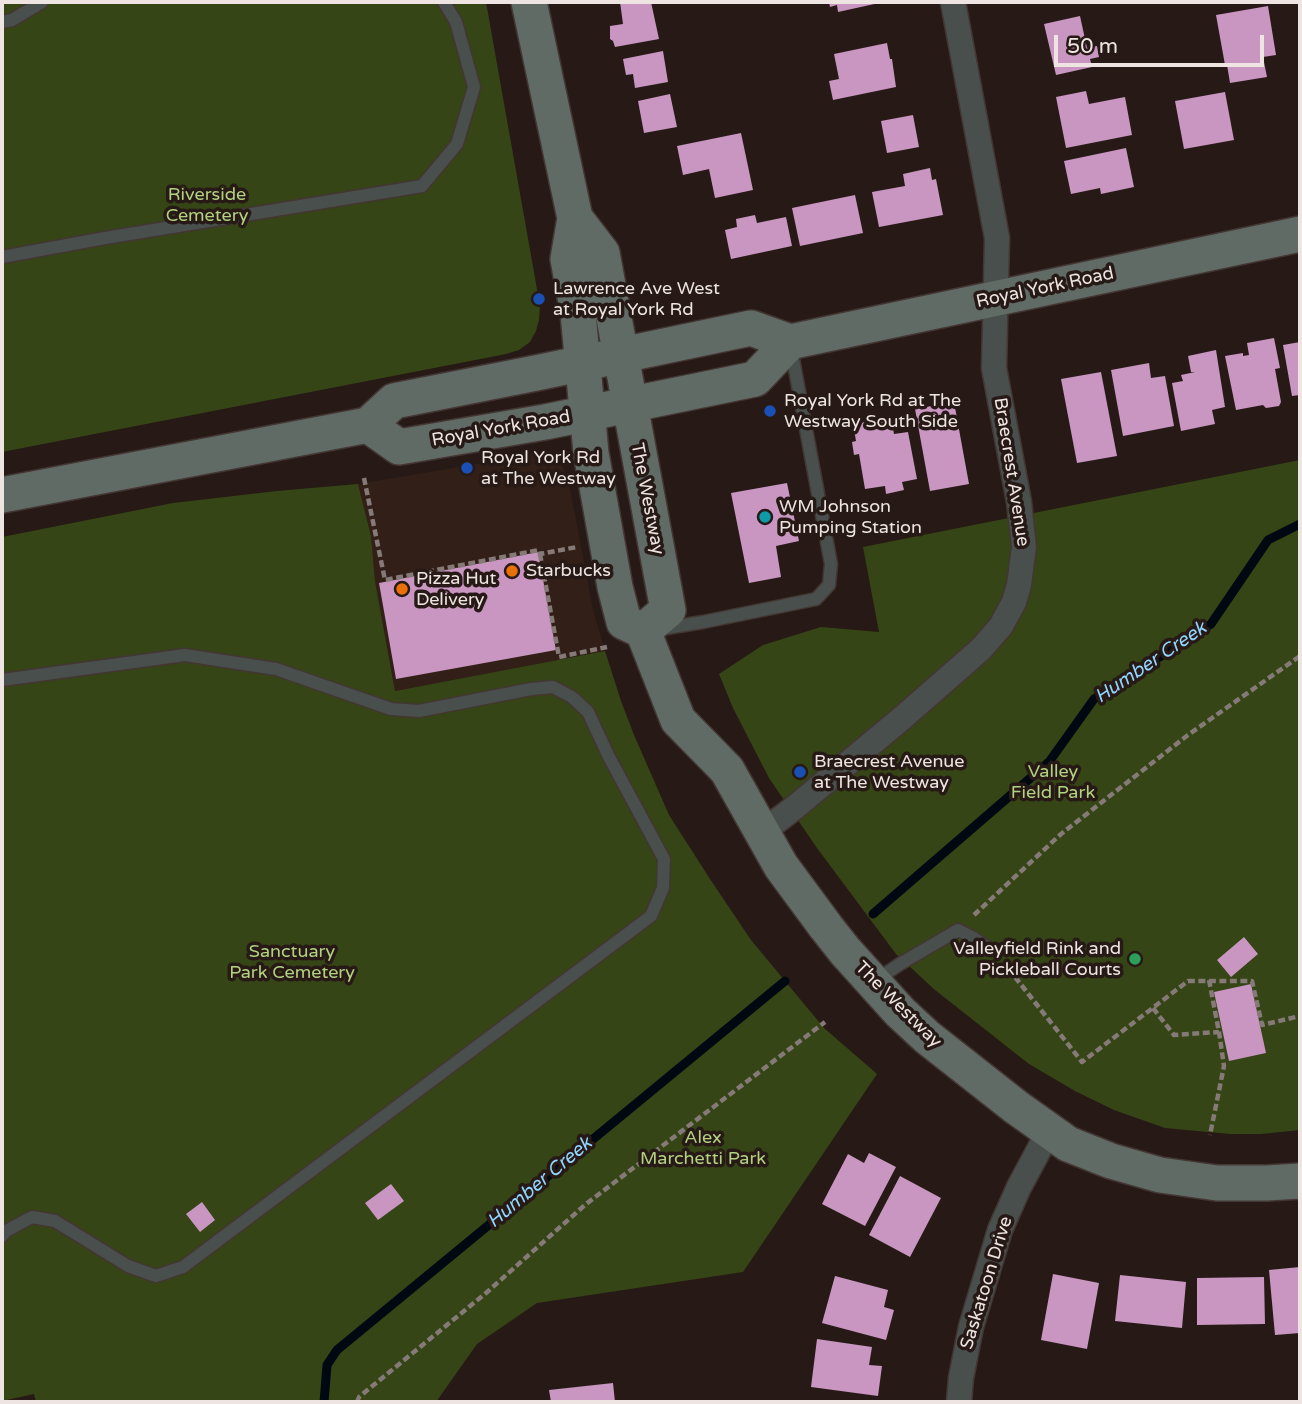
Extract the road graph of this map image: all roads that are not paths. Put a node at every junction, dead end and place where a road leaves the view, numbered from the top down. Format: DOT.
graph roads {
  1 [pos="43,2"];
  2 [pos="444,2"];
  3 [pos="529,2"];
  4 [pos="953,2"];
  5 [pos="2,22"];
  6 [pos="575,218"];
  7 [pos="1300,234"];
  8 [pos="2,257"];
  9 [pos="995,299"];
  10 [pos="790,342"];
  11 [pos="621,355"];
  12 [pos="582,363"];
  13 [pos="630,405"];
  14 [pos="587,414"];
  15 [pos="368,425"];
  16 [pos="2,495"];
  17 [pos="643,631"];
  18 [pos="2,680"];
  19 [pos="761,833"];
  20 [pos="987,947"];
  21 [pos="873,982"];
  22 [pos="1049,1131"];
  23 [pos="1300,1181"];
  24 [pos="2,1236"];
  25 [pos="959,1402"];
  1 -- 5 [label="lane"];
  2 -- 8 [label="lane"];
  3 -- 6 [label="main road"];
  4 -- 9 [label="street, Braecrest Avenue"];
  6 -- 11 [label="main road, The Westway"];
  6 -- 12 [label="main road, The Westway"];
  7 -- 9 [label="main road, Royal York Road"];
  9 -- 10 [label="main road, Royal York Road"];
  9 -- 19 [label="street, Braecrest Avenue"];
  10 -- 11 [label="main road"];
  10 -- 13 [label="main road, Royal York Road"];
  10 -- 17 [label="lane"];
  11 -- 12 [label="main road"];
  11 -- 13 [label="main road, The Westway"];
  12 -- 14 [label="main road, The Westway"];
  12 -- 15 [label="main road"];
  13 -- 14 [label="main road, Royal York Road"];
  13 -- 17 [label="main road, The Westway"];
  14 -- 15 [label="main road, Royal York Road"];
  14 -- 17 [label="main road, The Westway"];
  15 -- 16 [label="main road"];
  17 -- 19 [label="main road, The Westway"];
  18 -- 24 [label="lane"];
  19 -- 21 [label="main road, The Westway"];
  20 -- 21 [label="lane"];
  21 -- 22 [label="main road, The Westway"];
  22 -- 23 [label="main road, The Westway"];
  22 -- 25 [label="street, Saskatoon Drive"];
}
